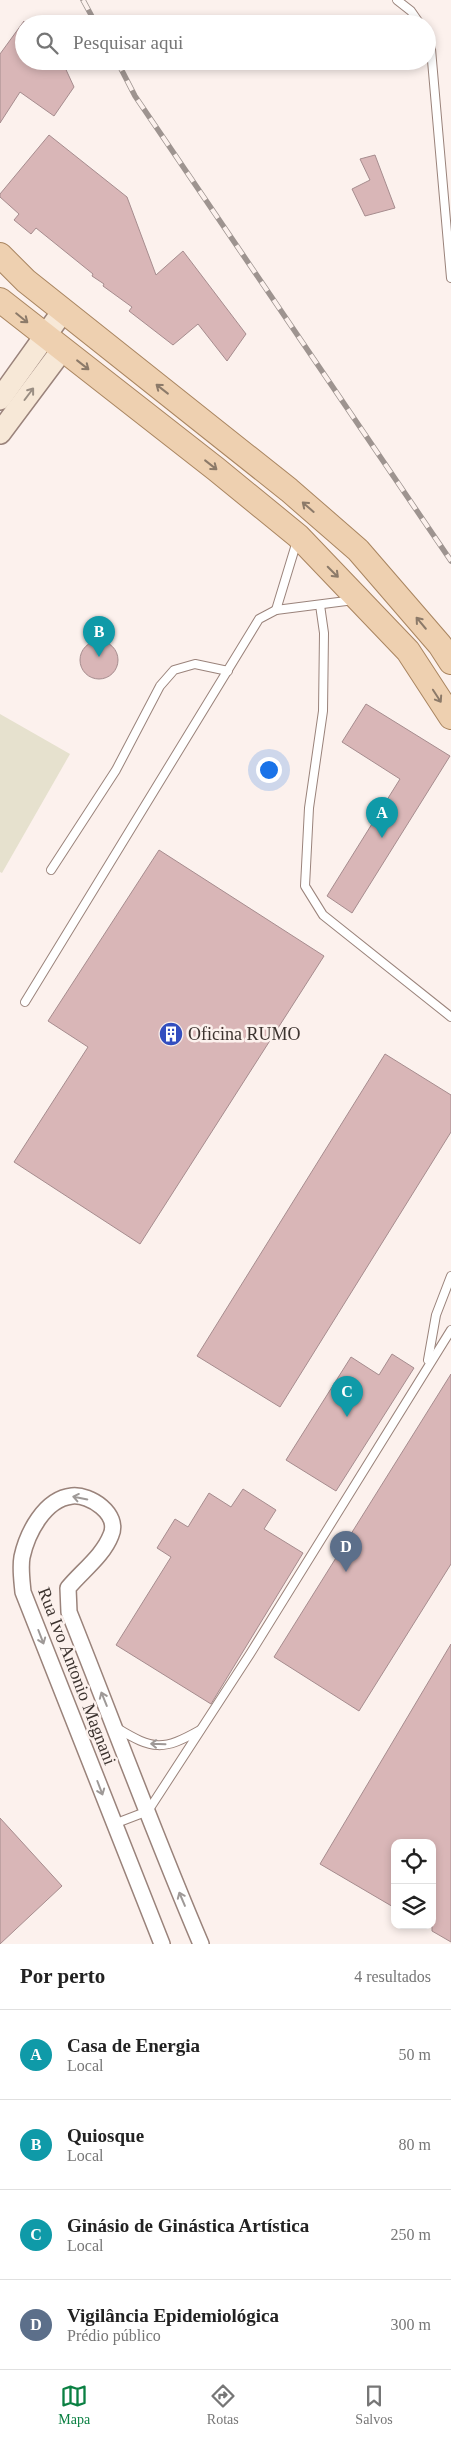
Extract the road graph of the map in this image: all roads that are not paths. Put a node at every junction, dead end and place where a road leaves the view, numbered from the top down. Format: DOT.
graph roads {
  1 [pos="397,0"];
  2 [pos="414,15"];
  3 [pos="433,70"];
  4 [pos="0,255"];
  5 [pos="451,278"];
  6 [pos="0,300"];
  7 [pos="63,311"];
  8 [pos="44,336"];
  9 [pos="62,350"];
  10 [pos="0,399"];
  11 [pos="0,433"];
  12 [pos="298,536"];
  13 [pos="360,599"];
  14 [pos="320,604"];
  15 [pos="276,610"];
  16 [pos="451,662"];
  17 [pos="228,671"];
  18 [pos="451,717"];
  19 [pos="51,870"];
  20 [pos="25,1002"];
  21 [pos="451,1017"];
  22 [pos="451,1276"];
  23 [pos="451,1330"];
  24 [pos="428,1364"];
  25 [pos="115,1726"];
  26 [pos="202,1729"];
  27 [pos="148,1811"];
  28 [pos="114,1824"];
  29 [pos="162,1944"];
  30 [pos="201,1944"];
  1 -- 2 [label="lane"];
  3 -- 5 [label="lane"];
  4 -- 7 [label="main road"];
  6 -- 8 [label="main road, one-way"];
  7 -- 8 [label="street"];
  16 -- 7 [label="main road, one-way"];
  8 -- 9 [label="main road"];
  8 -- 10 [label="street"];
  11 -- 9 [label="street, one-way"];
  9 -- 12 [label="main road, one-way"];
  12 -- 13 [label="main road, one-way"];
  12 -- 15 [label="lane"];
  13 -- 14 [label="lane"];
  13 -- 18 [label="main road, one-way"];
  14 -- 15 [label="lane"];
  14 -- 21 [label="lane"];
  15 -- 17 [label="lane"];
  17 -- 19 [label="lane"];
  17 -- 20 [label="lane"];
  22 -- 24 [label="lane"];
  23 -- 24 [label="lane"];
  24 -- 26 [label="lane"];
  26 -- 25 [label="lane, one-way"];
  25 -- 27 [label="street, Rua Ivo Antonio Magnani"];
  25 -- 28 [label="street, Rua Ivo Antonio Magnani, one-way"];
  26 -- 27 [label="lane"];
  27 -- 28 [label="lane"];
  30 -- 27 [label="street, Rua Ivo Antonio Magnani, one-way"];
  28 -- 29 [label="street, Rua Ivo Antonio Magnani"];
}
